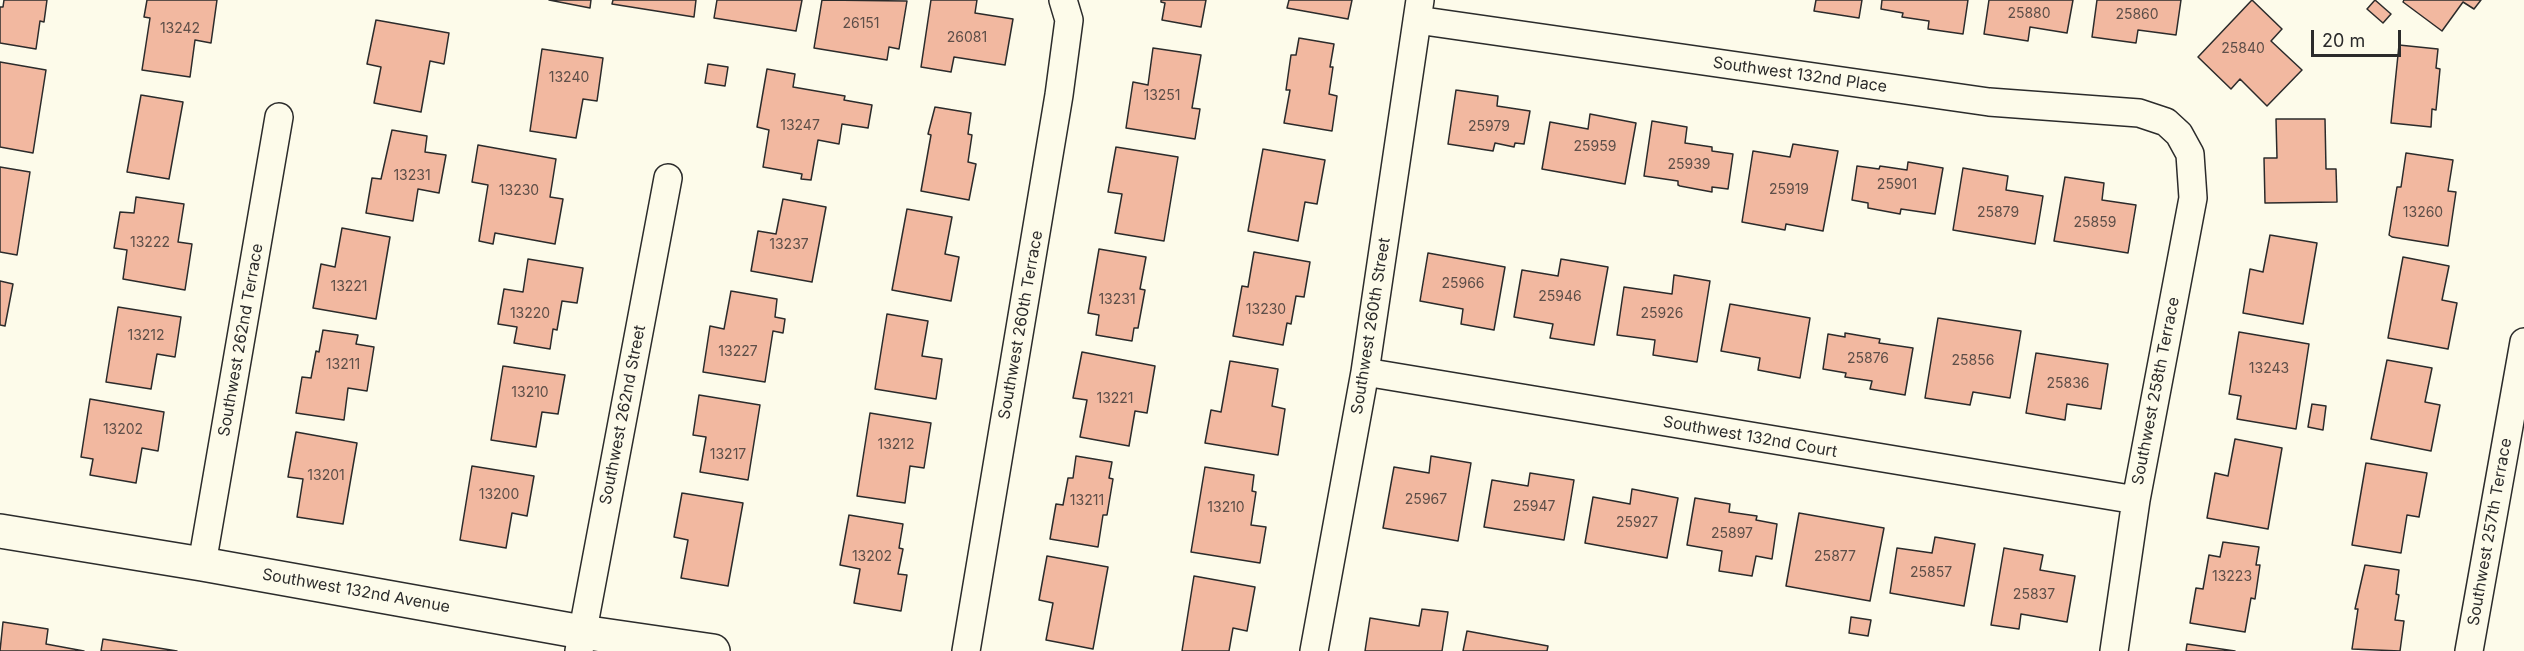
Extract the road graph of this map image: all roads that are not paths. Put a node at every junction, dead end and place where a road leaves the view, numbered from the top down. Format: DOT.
graph roads {
  1 [pos="1063,0"];
  2 [pos="1419,10"];
  3 [pos="279,117"];
  4 [pos="2179,134"];
  5 [pos="668,178"];
  6 [pos="2524,342"];
  7 [pos="1365,372"];
  8 [pos="2136,500"];
  9 [pos="0,531"];
  10 [pos="202,564"];
  11 [pos="581,641"];
  12 [pos="713,651"];
  13 [pos="966,651"];
  14 [pos="1314,651"];
  15 [pos="2114,651"];
  16 [pos="2469,651"];
  1 -- 13 [label="street, Southwest 260th Terrace"];
  2 -- 4 [label="street, Southwest 132nd Place"];
  2 -- 7 [label="street, Southwest 260th Street"];
  3 -- 10 [label="street, Southwest 262nd Terrace"];
  4 -- 8 [label="street, Southwest 258th Terrace"];
  5 -- 11 [label="street, Southwest 262nd Street"];
  6 -- 16 [label="street, Southwest 257th Terrace"];
  7 -- 8 [label="street, Southwest 132nd Court"];
  7 -- 14 [label="street, Southwest 260th Street"];
  8 -- 15 [label="street, Southwest 258th Terrace"];
  9 -- 10 [label="street, Southwest 132nd Avenue"];
  10 -- 11 [label="street, Southwest 132nd Avenue"];
  11 -- 12 [label="street, Southwest 132nd Avenue"];
}
